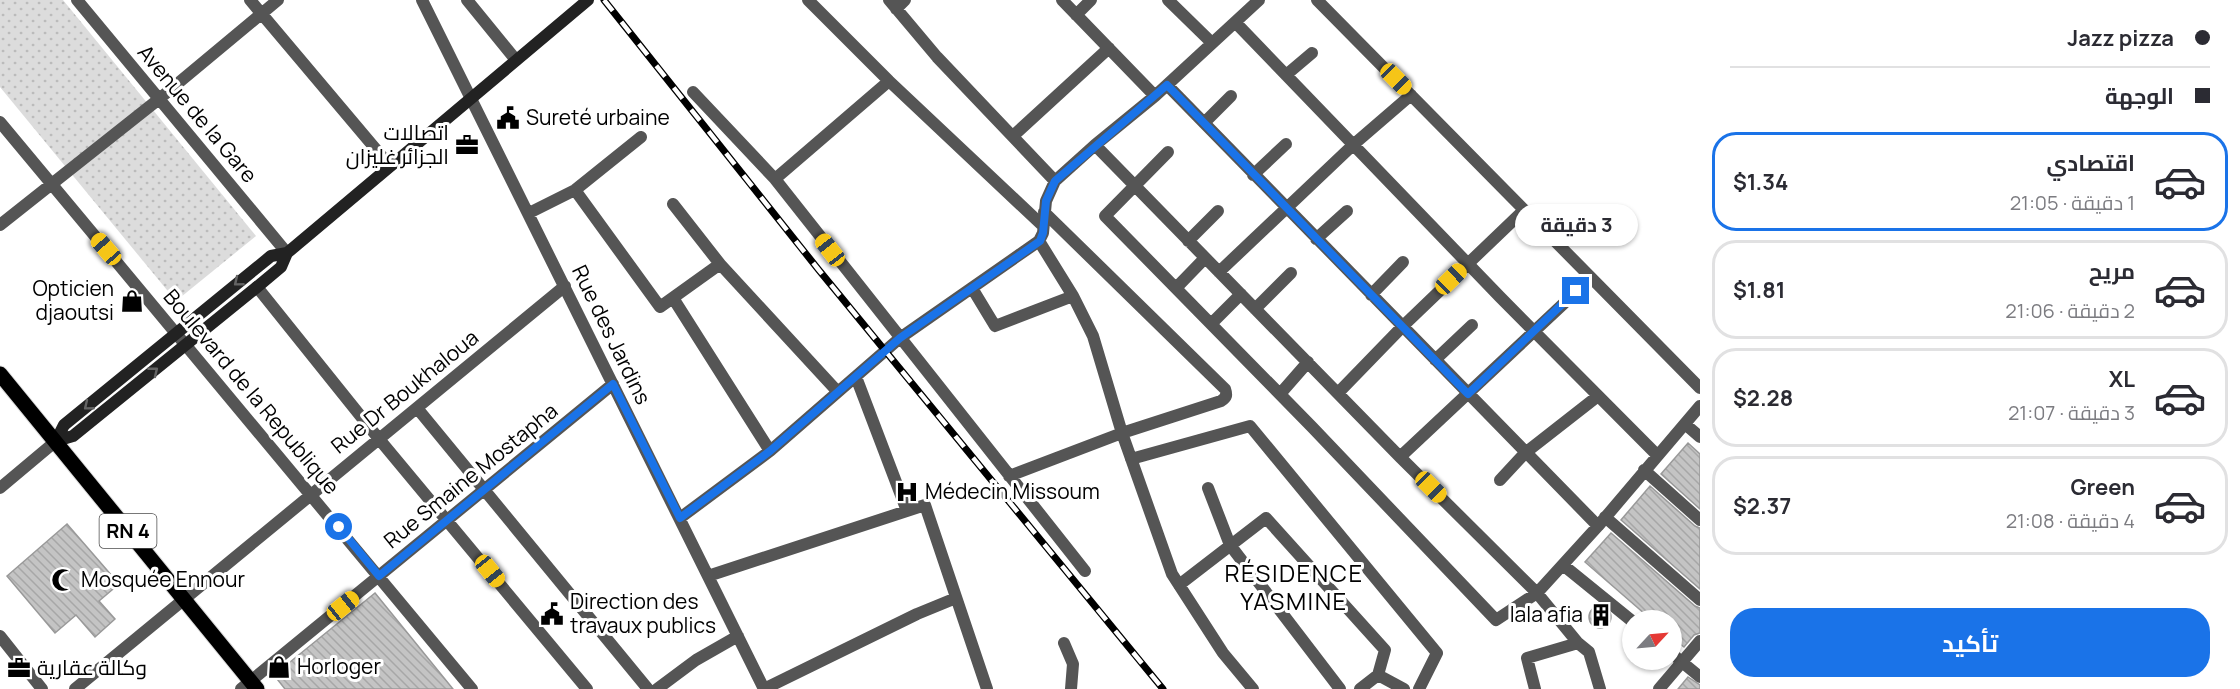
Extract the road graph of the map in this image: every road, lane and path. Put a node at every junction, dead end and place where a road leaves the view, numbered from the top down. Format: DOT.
graph roads {
  1 [pos="77,0"];
  2 [pos="250,0"];
  3 [pos="278,0"];
  4 [pos="422,0"];
  5 [pos="467,0"];
  6 [pos="588,0"];
  7 [pos="808,0"];
  8 [pos="1062,0"];
  9 [pos="1091,0"];
  10 [pos="1168,0"];
  11 [pos="1259,0"];
  12 [pos="1317,0"];
  13 [pos="897,3"];
  14 [pos="262,14"];
  15 [pos="1076,15"];
  16 [pos="1235,22"];
  17 [pos="1212,43"];
  18 [pos="1109,48"];
  19 [pos="1312,53"];
  20 [pos="516,60"];
  21 [pos="1286,75"];
  22 [pos="890,81"];
  23 [pos="1167,85"];
  24 [pos="693,92"];
  25 [pos="1411,94"];
  26 [pos="1155,96"];
  27 [pos="1231,96"];
  28 [pos="472,98"];
  29 [pos="159,99"];
  30 [pos="0,122"];
  31 [pos="1204,123"];
  32 [pos="1013,136"];
  33 [pos="641,137"];
  34 [pos="1286,144"];
  35 [pos="1095,145"];
  36 [pos="1353,145"];
  37 [pos="1168,152"];
  38 [pos="390,166"];
  39 [pos="1253,175"];
  40 [pos="775,179"];
  41 [pos="1055,181"];
  42 [pos="50,184"];
  43 [pos="1134,186"];
  44 [pos="575,190"];
  45 [pos="673,204"];
  46 [pos="1286,208"];
  47 [pos="1524,210"];
  48 [pos="1218,211"];
  49 [pos="1347,211"];
  50 [pos="1044,212"];
  51 [pos="529,213"];
  52 [pos="0,225"];
  53 [pos="1042,226"];
  54 [pos="1316,239"];
  55 [pos="1040,241"];
  56 [pos="1188,241"];
  57 [pos="287,253"];
  58 [pos="1205,258"];
  59 [pos="1403,262"];
  60 [pos="720,264"];
  61 [pos="1467,264"];
  62 [pos="1219,272"];
  63 [pos="1291,273"];
  64 [pos="1591,278"];
  65 [pos="565,286"];
  66 [pos="257,287"];
  67 [pos="972,288"];
  68 [pos="1176,288"];
  69 [pos="1241,294"];
  70 [pos="1371,295"];
  71 [pos="1073,296"];
  72 [pos="674,297"];
  73 [pos="1255,309"];
  74 [pos="1211,324"];
  75 [pos="1472,325"];
  76 [pos="1402,327"];
  77 [pos="1534,331"];
  78 [pos="176,332"];
  79 [pos="900,338"];
  80 [pos="186,345"];
  81 [pos="1435,360"];
  82 [pos="1308,362"];
  83 [pos="0,374"];
  84 [pos="856,377"];
  85 [pos="613,384"];
  86 [pos="1700,388"];
  87 [pos="837,391"];
  88 [pos="1338,393"];
  89 [pos="1280,394"];
  90 [pos="1468,394"];
  91 [pos="1598,396"];
  92 [pos="1700,406"];
  93 [pos="417,408"];
  94 [pos="1684,424"];
  95 [pos="1122,433"];
  96 [pos="1700,437"];
  97 [pos="379,439"];
  98 [pos="56,441"];
  99 [pos="770,451"];
  100 [pos="1526,453"];
  101 [pos="1657,455"];
  102 [pos="1400,457"];
  103 [pos="1131,459"];
  104 [pos="1644,470"];
  105 [pos="1009,476"];
  106 [pos="1500,480"];
  107 [pos="0,488"];
  108 [pos="1208,488"];
  109 [pos="484,490"];
  110 [pos="312,494"];
  111 [pos="907,511"];
  112 [pos="680,518"];
  113 [pos="448,520"];
  114 [pos="1700,520"];
  115 [pos="1601,522"];
  116 [pos="1230,545"];
  117 [pos="1563,565"];
  118 [pos="1085,571"];
  119 [pos="379,576"];
  120 [pos="708,576"];
  121 [pos="1179,585"];
  122 [pos="1537,593"];
  123 [pos="956,598"];
  124 [pos="183,600"];
  125 [pos="1700,600"];
  126 [pos="1622,613"];
  127 [pos="0,636"];
  128 [pos="738,636"];
  129 [pos="1700,641"];
  130 [pos="1064,643"];
  131 [pos="1578,643"];
  132 [pos="1682,663"];
  133 [pos="1676,670"];
  134 [pos="1378,675"];
  135 [pos="1700,677"];
  136 [pos="250,686"];
  137 [pos="42,689"];
  138 [pos="75,689"];
  139 [pos="472,689"];
  140 [pos="587,689"];
  141 [pos="648,689"];
  142 [pos="657,689"];
  143 [pos="764,689"];
  144 [pos="987,689"];
  145 [pos="1071,689"];
  146 [pos="1252,689"];
  147 [pos="1340,689"];
  148 [pos="1360,689"];
  149 [pos="1404,689"];
  150 [pos="1419,689"];
  151 [pos="1535,689"];
  152 [pos="1600,689"];
  153 [pos="1659,689"];
  1 -- 29 [label="street, Avenue de la Gare"];
  2 -- 14 [label="street"];
  3 -- 14 [label="street"];
  4 -- 28 [label="street, Rue des Jardins"];
  5 -- 20 [label="street"];
  6 -- 20 [label="street"];
  7 -- 22 [label="street"];
  8 -- 15 [label="street"];
  9 -- 15 [label="street"];
  10 -- 17 [label="street"];
  11 -- 16 [label="street"];
  12 -- 25 [label="street"];
  13 -- 32 [label="street"];
  14 -- 29 [label="street"];
  14 -- 38 [label="street"];
  15 -- 18 [label="street"];
  16 -- 17 [label="street"];
  16 -- 21 [label="street"];
  17 -- 23 [label="street"];
  18 -- 26 [label="street"];
  18 -- 32 [label="street"];
  19 -- 21 [label="street"];
  20 -- 28 [label="street"];
  21 -- 36 [label="street"];
  22 -- 40 [label="street"];
  22 -- 53 [label="street"];
  23 -- 26 [label="street"];
  23 -- 31 [label="street"];
  24 -- 40 [label="street"];
  25 -- 36 [label="street"];
  25 -- 47 [label="street"];
  26 -- 35 [label="street"];
  27 -- 31 [label="street"];
  28 -- 38 [label="street"];
  28 -- 51 [label="street, Rue des Jardins"];
  29 -- 42 [label="street"];
  29 -- 57 [label="street, Avenue de la Gare"];
  30 -- 42 [label="street, Boulevard de la Republique"];
  31 -- 39 [label="street"];
  32 -- 41 [label="street"];
  33 -- 44 [label="street"];
  34 -- 39 [label="street"];
  35 -- 41 [label="street"];
  35 -- 43 [label="street"];
  36 -- 46 [label="street"];
  36 -- 61 [label="street"];
  37 -- 43 [label="street"];
  38 -- 57 [label="street"];
  39 -- 46 [label="street"];
  40 -- 79 [label="street"];
  41 -- 50 [label="street"];
  42 -- 52 [label="street"];
  42 -- 78 [label="street, Boulevard de la Republique"];
  43 -- 56 [label="street"];
  43 -- 68 [label="street"];
  44 -- 51 [label="street"];
  44 -- 72 [label="street"];
  45 -- 60 [label="street"];
  46 -- 54 [label="street"];
  46 -- 62 [label="street"];
  47 -- 61 [label="street"];
  47 -- 64 [label="street"];
  48 -- 56 [label="street"];
  49 -- 54 [label="street"];
  50 -- 53 [label="street"];
  50 -- 95 [label="street"];
  51 -- 65 [label="street, Rue des Jardins"];
  53 -- 55 [label="street"];
  54 -- 70 [label="street"];
  55 -- 67 [label="street"];
  55 -- 71 [label="street"];
  56 -- 58 [label="street"];
  57 -- 66 [label="street"];
  57 -- 78 [label="street, one-way"];
  58 -- 62 [label="street"];
  58 -- 68 [label="street"];
  59 -- 70 [label="street"];
  60 -- 72 [label="street"];
  60 -- 87 [label="street"];
  61 -- 76 [label="street"];
  61 -- 77 [label="street"];
  62 -- 69 [label="street"];
  63 -- 73 [label="street"];
  64 -- 77 [label="street"];
  64 -- 86 [label="street"];
  65 -- 85 [label="street, Rue des Jardins"];
  65 -- 93 [label="street, Rue Dr Boukhaloua"];
  66 -- 80 [label="street"];
  66 -- 97 [label="street"];
  67 -- 71 [label="street"];
  67 -- 79 [label="street"];
  68 -- 74 [label="street"];
  69 -- 73 [label="street"];
  69 -- 74 [label="street"];
  70 -- 76 [label="street"];
  71 -- 95 [label="street"];
  72 -- 99 [label="street"];
  73 -- 82 [label="street"];
  74 -- 89 [label="street"];
  75 -- 81 [label="street"];
  76 -- 81 [label="street"];
  76 -- 88 [label="street"];
  77 -- 90 [label="street"];
  77 -- 91 [label="street"];
  78 -- 80 [label="street, Boulevard de la Republique"];
  78 -- 98 [label="street, one-way"];
  79 -- 84 [label="street"];
  79 -- 105 [label="street"];
  98 -- 80 [label="street, one-way"];
  80 -- 110 [label="street, Boulevard de la Republique"];
  81 -- 90 [label="street"];
  82 -- 88 [label="street"];
  82 -- 89 [label="street"];
  83 -- 98 [label="main road, RN 4"];
  84 -- 87 [label="street"];
  84 -- 111 [label="street"];
  85 -- 109 [label="street, Rue Smaine Mostapha"];
  85 -- 112 [label="street, Rue des Jardins"];
  87 -- 99 [label="street"];
  88 -- 102 [label="street"];
  89 -- 122 [label="street"];
  90 -- 100 [label="street"];
  90 -- 102 [label="street"];
  91 -- 100 [label="street"];
  91 -- 101 [label="street"];
  92 -- 94 [label="street"];
  93 -- 97 [label="street, Rue Dr Boukhaloua"];
  93 -- 109 [label="street"];
  94 -- 96 [label="street"];
  94 -- 101 [label="street"];
  95 -- 103 [label="street"];
  95 -- 105 [label="street"];
  97 -- 110 [label="street, Rue Dr Boukhaloua"];
  97 -- 113 [label="street"];
  98 -- 107 [label="street"];
  98 -- 124 [label="main road, RN 4"];
  99 -- 112 [label="street"];
  100 -- 106 [label="street"];
  100 -- 115 [label="street"];
  101 -- 104 [label="street"];
  102 -- 122 [label="street"];
  103 -- 121 [label="street"];
  103 -- 150 [label="street"];
  104 -- 114 [label="street"];
  104 -- 115 [label="street"];
  105 -- 118 [label="street"];
  108 -- 116 [label="street"];
  109 -- 113 [label="street, Rue Smaine Mostapha"];
  109 -- 141 [label="street"];
  110 -- 119 [label="street, Boulevard de la Republique"];
  110 -- 124 [label="street, Rue Dr Boukhaloua"];
  111 -- 120 [label="street"];
  111 -- 123 [label="street"];
  112 -- 120 [label="street, Rue des Jardins"];
  113 -- 119 [label="street, Rue Smaine Mostapha"];
  113 -- 140 [label="street"];
  115 -- 117 [label="street"];
  115 -- 125 [label="street"];
  116 -- 121 [label="street"];
  116 -- 134 [label="street"];
  116 -- 147 [label="street"];
  117 -- 122 [label="street"];
  117 -- 126 [label="street"];
  119 -- 136 [label="street, Rue Smaine Mostapha"];
  119 -- 139 [label="street, Boulevard de la Republique"];
  120 -- 128 [label="street, Rue des Jardins"];
  121 -- 146 [label="street"];
  122 -- 131 [label="street"];
  123 -- 143 [label="street"];
  123 -- 144 [label="street"];
  124 -- 136 [label="main road, RN 4"];
  124 -- 138 [label="street, Rue Dr Boukhaloua"];
  127 -- 137 [label="street"];
  128 -- 142 [label="street"];
  128 -- 143 [label="street, Rue des Jardins"];
  129 -- 132 [label="street"];
  130 -- 145 [label="street"];
  131 -- 151 [label="street"];
  131 -- 152 [label="street"];
  132 -- 135 [label="street"];
  133 -- 153 [label="street"];
  134 -- 148 [label="street"];
  134 -- 149 [label="street"];
}
